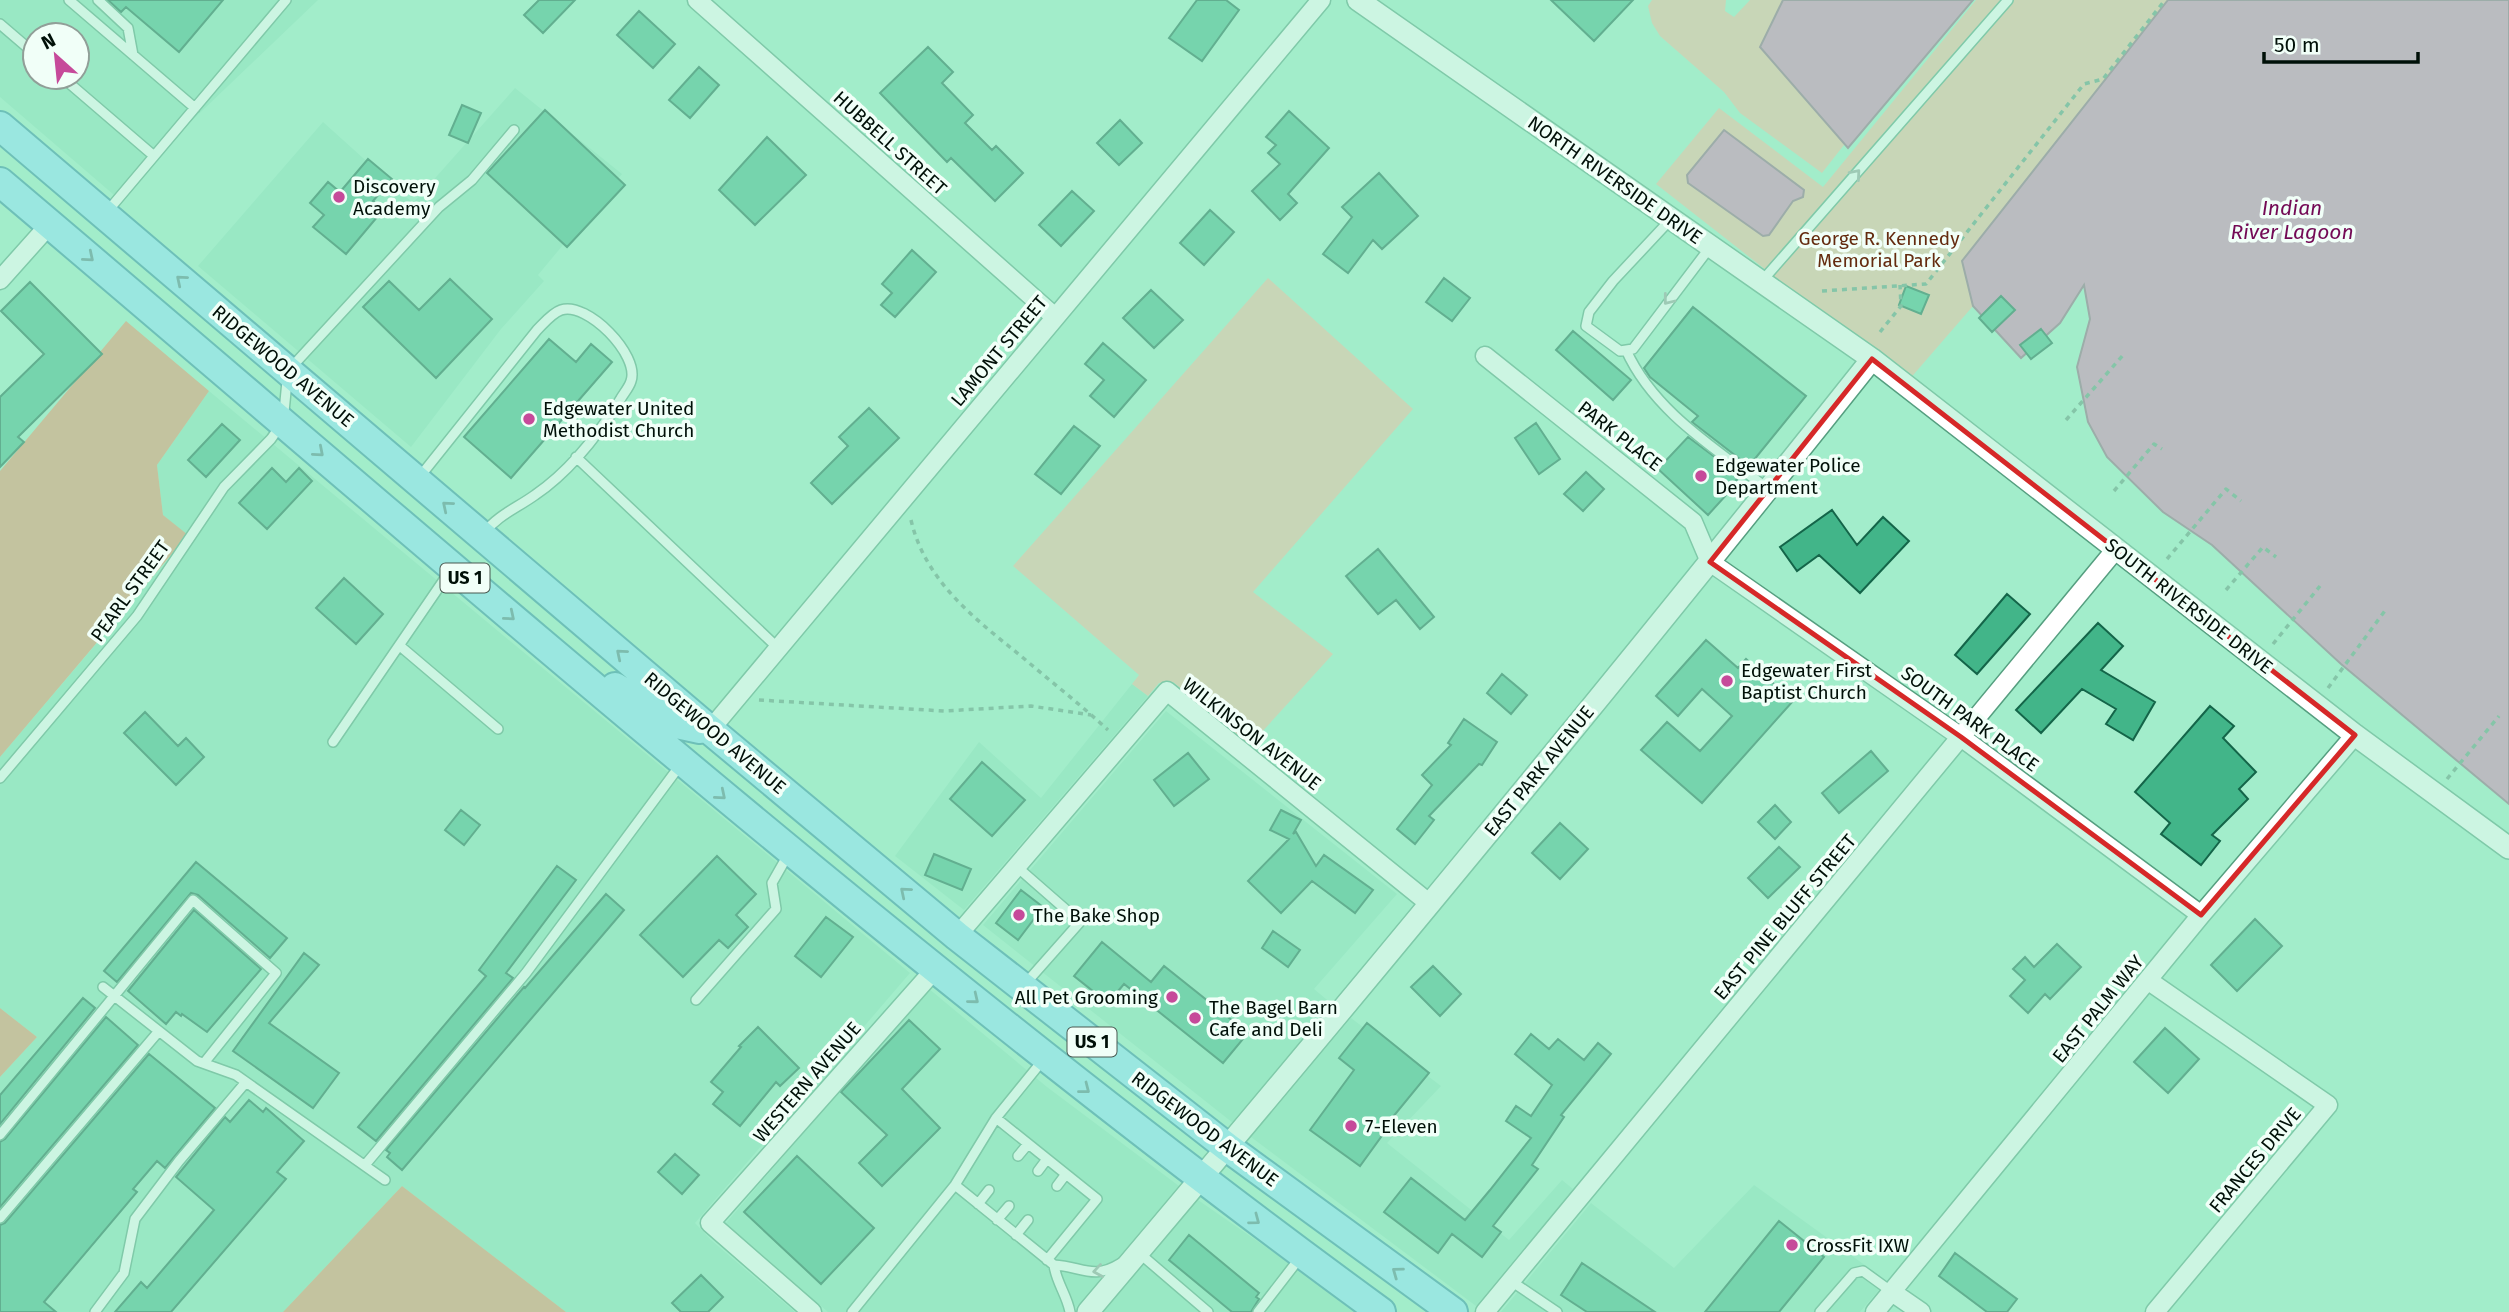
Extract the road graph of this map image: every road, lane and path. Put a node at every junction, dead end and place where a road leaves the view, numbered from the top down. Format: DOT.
graph roads {
  1 [pos="69,0"];
  2 [pos="98,0"];
  3 [pos="286,0"];
  4 [pos="697,0"];
  5 [pos="1321,0"];
  6 [pos="1358,0"];
  7 [pos="2008,0"];
  8 [pos="2165,0"];
  9 [pos="0,24"];
  10 [pos="21,42"];
  11 [pos="133,55"];
  12 [pos="78,91"];
  13 [pos="195,108"];
  14 [pos="0,126"];
  15 [pos="514,130"];
  16 [pos="154,156"];
  17 [pos="0,181"];
  18 [pos="105,215"];
  19 [pos="1671,219"];
  20 [pos="50,224"];
  21 [pos="1711,246"];
  22 [pos="0,280"];
  23 [pos="1761,282"];
  24 [pos="1900,285"];
  25 [pos="1822,291"];
  26 [pos="1055,317"];
  27 [pos="1880,332"];
  28 [pos="1626,350"];
  29 [pos="2125,353"];
  30 [pos="1485,356"];
  31 [pos="1872,359"];
  32 [pos="288,371"];
  33 [pos="2066,420"];
  34 [pos="283,422"];
  35 [pos="2162,449"];
  36 [pos="576,457"];
  37 [pos="417,480"];
  38 [pos="1769,489"];
  39 [pos="2115,491"];
  40 [pos="905,496"];
  41 [pos="2241,501"];
  42 [pos="482,536"];
  43 [pos="2116,549"];
  44 [pos="2276,557"];
  45 [pos="2167,559"];
  46 [pos="1710,562"];
  47 [pos="453,567"];
  48 [pos="2320,586"];
  49 [pos="2226,590"];
  50 [pos="2387,608"];
  51 [pos="400,646"];
  52 [pos="2271,647"];
  53 [pos="778,648"];
  54 [pos="571,668"];
  55 [pos="2325,692"];
  56 [pos="736,699"];
  57 [pos="1091,715"];
  58 [pos="2499,716"];
  59 [pos="498,729"];
  60 [pos="710,730"];
  61 [pos="2356,736"];
  62 [pos="1961,737"];
  63 [pos="332,742"];
  64 [pos="1122,744"];
  65 [pos="682,763"];
  66 [pos="0,778"];
  67 [pos="2446,781"];
  68 [pos="2509,848"];
  69 [pos="790,852"];
  70 [pos="1017,867"];
  71 [pos="1430,904"];
  72 [pos="2201,915"];
  73 [pos="957,936"];
  74 [pos="936,968"];
  75 [pos="2149,981"];
  76 [pos="103,987"];
  77 [pos="1022,987"];
  78 [pos="115,997"];
  79 [pos="696,1000"];
  80 [pos="159,1031"];
  81 [pos="1045,1058"];
  82 [pos="204,1063"];
  83 [pos="246,1082"];
  84 [pos="996,1118"];
  85 [pos="0,1135"];
  86 [pos="1028,1144"];
  87 [pos="1227,1147"];
  88 [pos="1018,1156"];
  89 [pos="1047,1159"];
  90 [pos="365,1165"];
  91 [pos="1038,1171"];
  92 [pos="1066,1174"];
  93 [pos="1201,1178"];
  94 [pos="385,1180"];
  95 [pos="955,1185"];
  96 [pos="1057,1186"];
  97 [pos="989,1190"];
  98 [pos="978,1204"];
  99 [pos="1009,1206"];
  100 [pos="0,1218"];
  101 [pos="998,1220"];
  102 [pos="1028,1220"];
  103 [pos="1016,1234"];
  104 [pos="1139,1251"];
  105 [pos="1302,1254"];
  106 [pos="1051,1263"];
  107 [pos="1511,1281"];
  108 [pos="1892,1292"];
  109 [pos="95,1312"];
  110 [pos="812,1312"];
  111 [pos="852,1312"];
  112 [pos="1070,1312"];
  113 [pos="1087,1312"];
  114 [pos="1208,1312"];
  115 [pos="1258,1312"];
  116 [pos="1381,1312"];
  117 [pos="1452,1312"];
  118 [pos="1485,1312"];
  119 [pos="1557,1312"];
  120 [pos="1820,1312"];
  121 [pos="1875,1312"];
  122 [pos="1921,1312"];
  123 [pos="2155,1312"];
  1 -- 11 [label="lane"];
  2 -- 11 [label="lane"];
  3 -- 13 [label="lane"];
  4 -- 26 [label="street, HUBBELL STREET"];
  5 -- 26 [label="street, LAMONT STREET"];
  6 -- 19 [label="street, NORTH RIVERSIDE DRIVE"];
  23 -- 7 [label="lane, one-way"];
  8 -- 24 [label="path"];
  9 -- 10 [label="lane"];
  11 -- 13 [label="lane"];
  12 -- 16 [label="lane"];
  13 -- 16 [label="lane"];
  14 -- 18 [label="main road, RIDGEWOOD AVENUE / US 1"];
  15 -- 32 [label="lane"];
  16 -- 18 [label="lane"];
  17 -- 20 [label="main road, US 1"];
  32 -- 18 [label="main road, RIDGEWOOD AVENUE / US 1, one-way"];
  19 -- 21 [label="street, NORTH RIVERSIDE DRIVE"];
  19 -- 28 [label="lane"];
  20 -- 22 [label="street"];
  20 -- 34 [label="main road, US 1, one-way"];
  21 -- 23 [label="street, NORTH RIVERSIDE DRIVE"];
  21 -- 28 [label="lane, one-way"];
  23 -- 31 [label="street, NORTH RIVERSIDE DRIVE"];
  24 -- 25 [label="path"];
  24 -- 27 [label="path"];
  26 -- 40 [label="street, LAMONT STREET"];
  28 -- 38 [label="lane"];
  29 -- 33 [label="path"];
  30 -- 46 [label="street, PARK PLACE"];
  31 -- 38 [label="street, EAST PARK AVENUE"];
  31 -- 43 [label="street, SOUTH RIVERSIDE DRIVE"];
  32 -- 34 [label="lane"];
  32 -- 37 [label="main road, RIDGEWOOD AVENUE / US 1"];
  34 -- 47 [label="main road, US 1, one-way"];
  34 -- 66 [label="lane, PEARL STREET"];
  35 -- 39 [label="path"];
  36 -- 37 [label="lane"];
  36 -- 42 [label="lane"];
  36 -- 53 [label="lane"];
  42 -- 37 [label="main road, RIDGEWOOD AVENUE / US 1, one-way"];
  38 -- 46 [label="street, EAST PARK AVENUE"];
  40 -- 53 [label="street, LAMONT STREET"];
  40 -- 57 [label="path"];
  41 -- 45 [label="path"];
  60 -- 42 [label="main road, RIDGEWOOD AVENUE / US 1, one-way"];
  43 -- 61 [label="street, SOUTH RIVERSIDE DRIVE"];
  43 -- 62 [label="street, EAST PINE BLUFF STREET"];
  44 -- 49 [label="path"];
  46 -- 62 [label="street, SOUTH PARK PLACE"];
  46 -- 71 [label="street, EAST PARK AVENUE"];
  47 -- 51 [label="lane"];
  47 -- 54 [label="main road, US 1, one-way"];
  48 -- 52 [label="path"];
  50 -- 55 [label="path"];
  51 -- 59 [label="lane"];
  51 -- 63 [label="lane"];
  53 -- 56 [label="street, LAMONT STREET"];
  54 -- 60 [label="main road"];
  54 -- 65 [label="main road, US 1"];
  56 -- 57 [label="path"];
  56 -- 60 [label="street, LAMONT STREET"];
  57 -- 64 [label="path"];
  58 -- 67 [label="path"];
  73 -- 60 [label="main road, RIDGEWOOD AVENUE / US 1, one-way"];
  61 -- 68 [label="street, SOUTH RIVERSIDE DRIVE"];
  61 -- 72 [label="street, EAST PALM WAY"];
  62 -- 72 [label="street, SOUTH PARK PLACE"];
  62 -- 107 [label="street, EAST PINE BLUFF STREET"];
  64 -- 70 [label="street, WILKINSON AVENUE"];
  64 -- 71 [label="street, WILKINSON AVENUE"];
  65 -- 69 [label="main road, US 1, one-way"];
  65 -- 90 [label="lane"];
  69 -- 74 [label="main road, US 1"];
  69 -- 79 [label="lane"];
  70 -- 73 [label="street, WILKINSON AVENUE"];
  70 -- 77 [label="lane"];
  71 -- 87 [label="street, EAST PARK AVENUE"];
  72 -- 75 [label="street, EAST PALM WAY"];
  73 -- 77 [label="main road, RIDGEWOOD AVENUE / US 1"];
  74 -- 81 [label="main road, US 1, one-way"];
  74 -- 110 [label="street, WESTERN AVENUE"];
  75 -- 108 [label="street, EAST PALM WAY"];
  75 -- 123 [label="street, FRANCES DRIVE"];
  76 -- 78 [label="lane"];
  77 -- 87 [label="main road, RIDGEWOOD AVENUE / US 1"];
  78 -- 80 [label="lane"];
  78 -- 82 [label="lane"];
  78 -- 85 [label="lane"];
  80 -- 82 [label="lane"];
  80 -- 100 [label="lane"];
  81 -- 84 [label="lane"];
  81 -- 93 [label="main road, US 1, one-way"];
  82 -- 83 [label="lane"];
  83 -- 90 [label="lane"];
  83 -- 109 [label="lane"];
  84 -- 86 [label="lane"];
  84 -- 95 [label="lane"];
  86 -- 88 [label="lane"];
  86 -- 89 [label="lane"];
  87 -- 93 [label="street, EAST PARK AVENUE"];
  117 -- 87 [label="main road, RIDGEWOOD AVENUE / US 1, one-way"];
  89 -- 91 [label="lane"];
  89 -- 92 [label="lane"];
  90 -- 94 [label="lane"];
  92 -- 96 [label="lane"];
  92 -- 106 [label="lane"];
  93 -- 104 [label="street, EAST PARK AVENUE"];
  93 -- 105 [label="main road, US 1, one-way"];
  95 -- 98 [label="lane"];
  95 -- 111 [label="lane"];
  97 -- 98 [label="lane"];
  98 -- 101 [label="lane"];
  99 -- 101 [label="lane"];
  101 -- 103 [label="lane"];
  102 -- 103 [label="lane"];
  103 -- 106 [label="lane"];
  104 -- 106 [label="lane, one-way"];
  104 -- 113 [label="street, EAST PARK AVENUE"];
  104 -- 114 [label="lane"];
  105 -- 115 [label="lane"];
  105 -- 116 [label="main road, US 1"];
  106 -- 112 [label="lane"];
  107 -- 118 [label="street, EAST PINE BLUFF STREET"];
  107 -- 119 [label="lane"];
  108 -- 120 [label="lane"];
  108 -- 121 [label="street, EAST PALM WAY"];
  108 -- 122 [label="street"];
}
